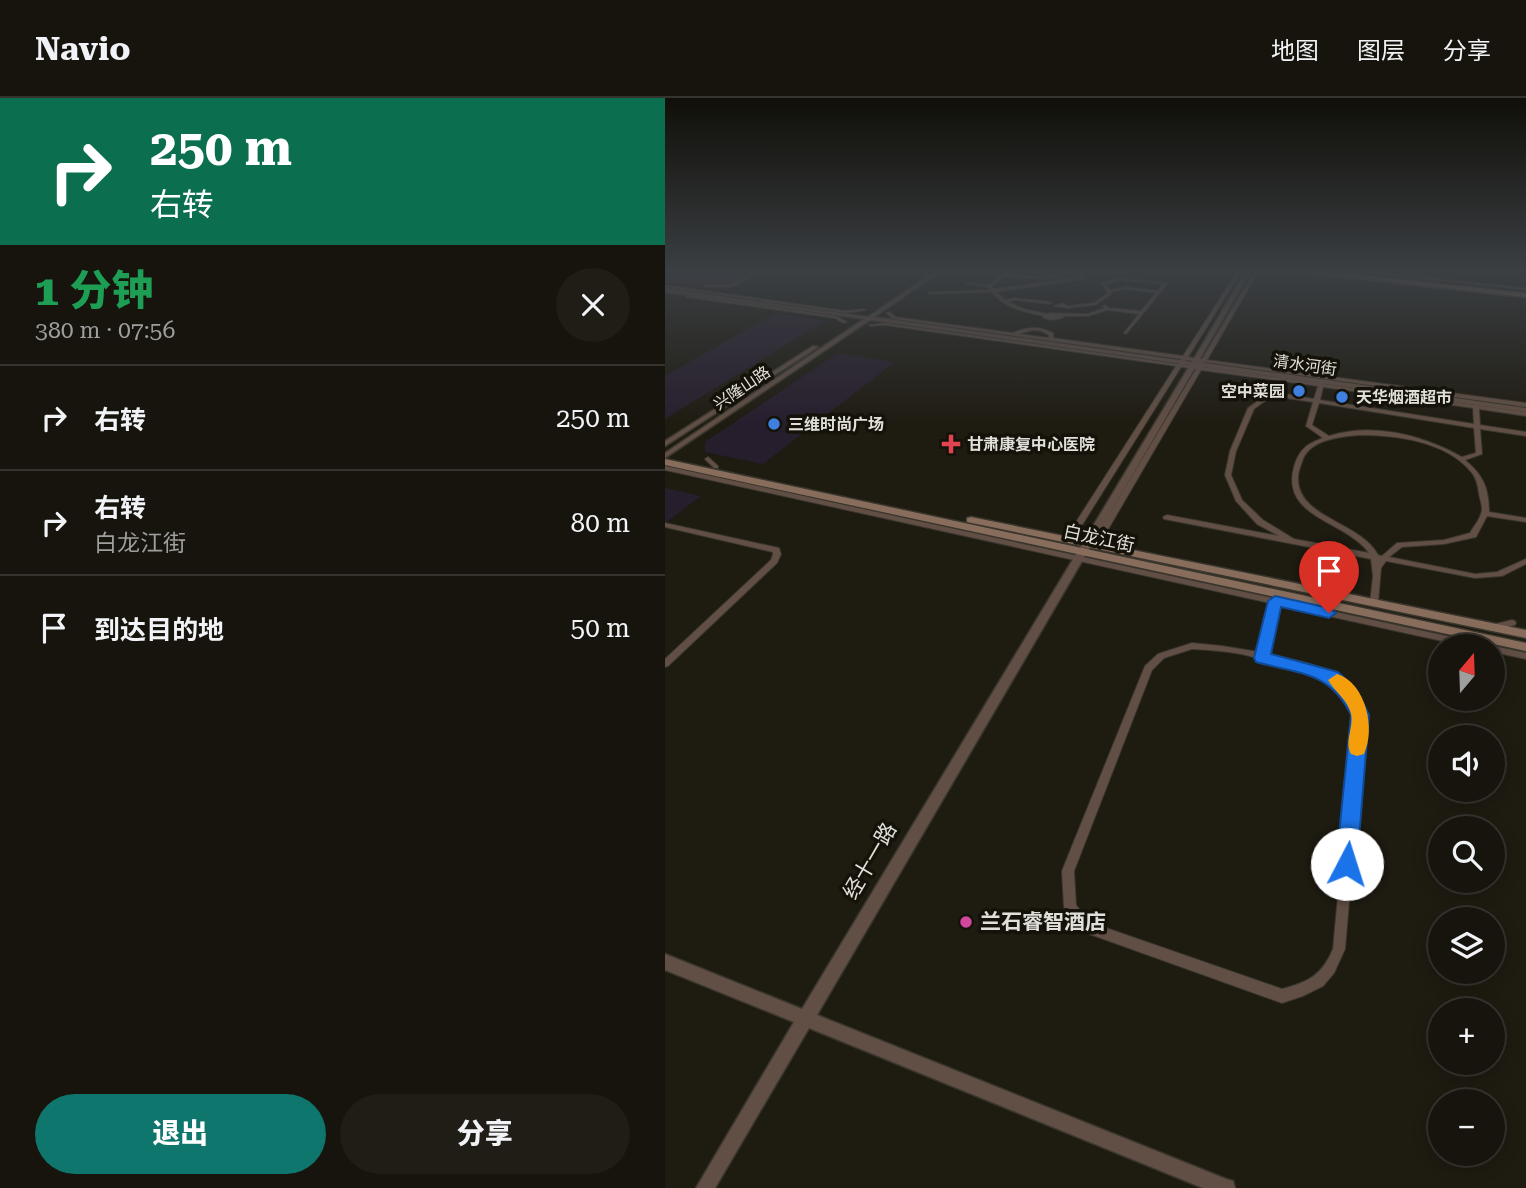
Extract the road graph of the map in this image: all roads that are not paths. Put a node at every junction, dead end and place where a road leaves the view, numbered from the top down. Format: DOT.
graph roads {
  1 [pos="849,323"];
  2 [pos="870,323"];
  3 [pos="878,323"];
  4 [pos="946,323"];
  5 [pos="1045,323"];
  6 [pos="1134,323"];
  7 [pos="1210,323"];
  8 [pos="1222,323"];
  9 [pos="1223,323"];
  10 [pos="1040,330"];
  11 [pos="1126,333"];
  12 [pos="1014,334"];
  13 [pos="1051,340"];
  14 [pos="1217,341"];
  15 [pos="1206,342"];
  16 [pos="1195,344"];
  17 [pos="1181,362"];
  18 [pos="1198,364"];
  19 [pos="1322,384"];
  20 [pos="1396,392"];
  21 [pos="1317,400"];
  22 [pos="1526,405"];
  23 [pos="1476,407"];
  24 [pos="1526,412"];
  25 [pos="1478,424"];
  26 [pos="1526,434"];
  27 [pos="1327,438"];
  28 [pos="665,444"];
  29 [pos="665,459"];
  30 [pos="708,459"];
  31 [pos="1461,459"];
  32 [pos="716,467"];
  33 [pos="665,468"];
  34 [pos="701,473"];
  35 [pos="780,488"];
  36 [pos="762,490"];
  37 [pos="1484,513"];
  38 [pos="1167,517"];
  39 [pos="1526,520"];
  40 [pos="665,525"];
  41 [pos="1073,533"];
  42 [pos="1099,538"];
  43 [pos="1294,542"];
  44 [pos="1080,551"];
  45 [pos="1379,559"];
  46 [pos="1526,561"];
  47 [pos="1275,601"];
  48 [pos="1374,603"];
  49 [pos="1512,623"];
  50 [pos="1494,627"];
  51 [pos="1526,634"];
  52 [pos="1428,635"];
  53 [pos="1526,647"];
  54 [pos="1505,652"];
  55 [pos="1526,656"];
  56 [pos="1262,658"];
  57 [pos="665,664"];
  58 [pos="665,962"];
  59 [pos="804,1018"];
  60 [pos="705,1188"];
  61 [pos="1226,1188"];
  1 -- 28 [label="street, 兴隆山路"];
  2 -- 29 [label="street, 兴隆山路"];
  3 -- 17 [label="street, 清水河街"];
  4 -- 12 [label="street"];
  5 -- 10 [label="street"];
  6 -- 11 [label="street"];
  7 -- 16 [label="street"];
  8 -- 15 [label="street, 经十一路"];
  9 -- 14 [label="street"];
  10 -- 12 [label="street"];
  10 -- 13 [label="street"];
  12 -- 13 [label="street"];
  13 -- 17 [label="street"];
  14 -- 15 [label="street"];
  14 -- 18 [label="street"];
  15 -- 16 [label="street"];
  15 -- 18 [label="street, 经十一路"];
  16 -- 17 [label="street"];
  17 -- 18 [label="street, 清水河街"];
  17 -- 41 [label="street"];
  18 -- 19 [label="street, 清水河街"];
  18 -- 20 [label="street"];
  18 -- 42 [label="street"];
  18 -- 44 [label="street, 经十一路"];
  19 -- 20 [label="street, 清水河街"];
  19 -- 21 [label="street"];
  20 -- 22 [label="street"];
  20 -- 23 [label="street"];
  20 -- 24 [label="street, 清水河街"];
  21 -- 25 [label="street"];
  21 -- 27 [label="street"];
  21 -- 43 [label="street"];
  23 -- 24 [label="street"];
  23 -- 25 [label="street"];
  25 -- 26 [label="street"];
  25 -- 31 [label="street"];
  27 -- 31 [label="street"];
  27 -- 45 [label="street"];
  29 -- 32 [label="main road, 白龙江街"];
  29 -- 34 [label="main road, 白龙江街"];
  30 -- 32 [label="street"];
  31 -- 37 [label="street"];
  32 -- 44 [label="main road, 白龙江街"];
  33 -- 34 [label="street, 白龙江街"];
  34 -- 35 [label="main road, 白龙江街"];
  34 -- 36 [label="street, 白龙江街"];
  35 -- 36 [label="street"];
  35 -- 44 [label="main road, 白龙江街"];
  36 -- 44 [label="street, 白龙江街"];
  37 -- 39 [label="street"];
  37 -- 45 [label="street"];
  38 -- 43 [label="street"];
  40 -- 57 [label="street"];
  43 -- 45 [label="street"];
  44 -- 47 [label="street, 白龙江街"];
  44 -- 48 [label="main road, 白龙江街"];
  44 -- 53 [label="main road, 白龙江街"];
  44 -- 59 [label="street, 经十一路"];
  45 -- 46 [label="street"];
  45 -- 48 [label="street"];
  47 -- 52 [label="street, 白龙江街"];
  47 -- 56 [label="street"];
  48 -- 50 [label="main road, 白龙江街"];
  49 -- 50 [label="street"];
  50 -- 51 [label="main road, 白龙江街"];
  54 -- 55 [label="street"];
  56 -- 56 [label="street"];
  58 -- 59 [label="street"];
  59 -- 60 [label="street, 经十一路"];
  59 -- 61 [label="street"];
}
